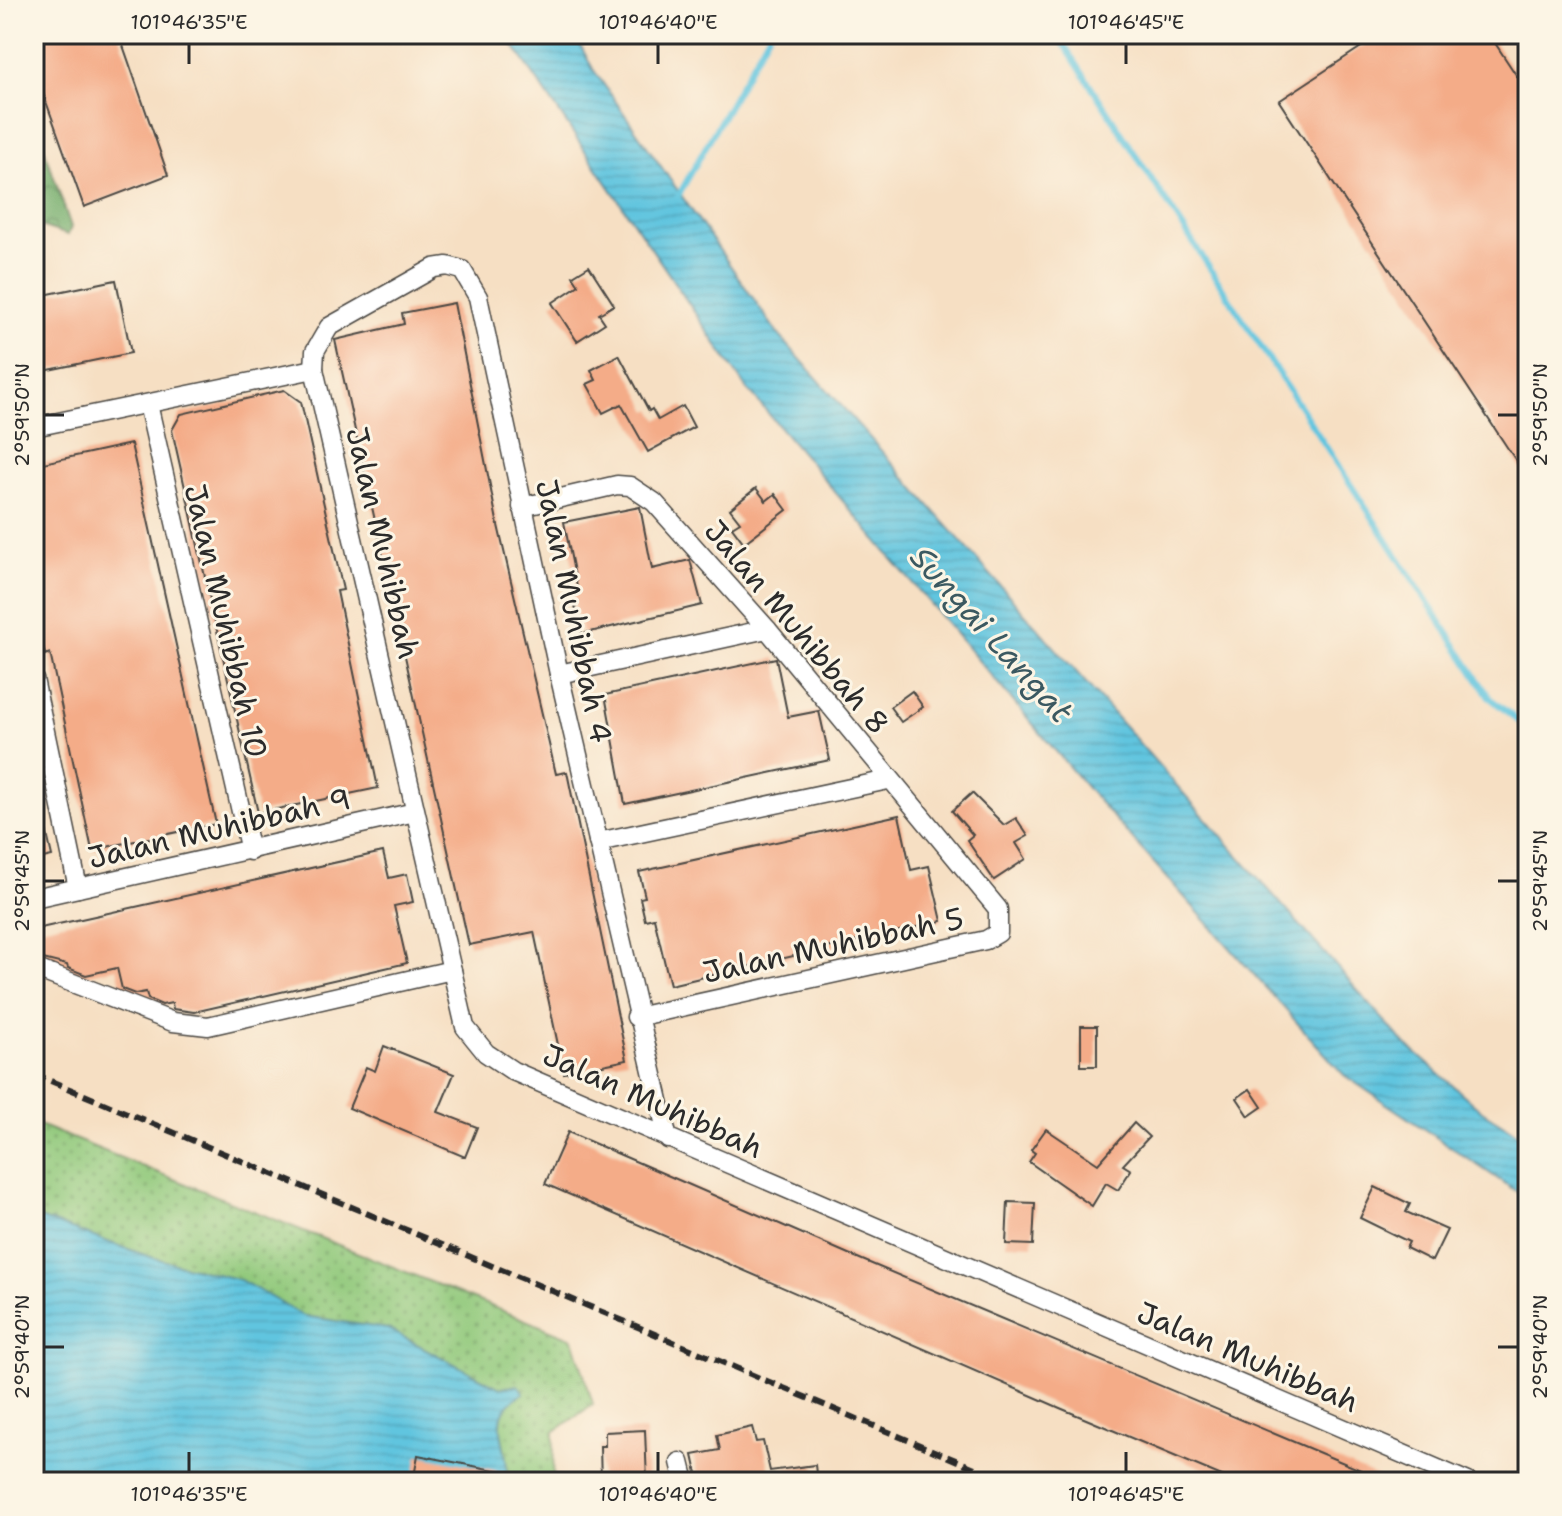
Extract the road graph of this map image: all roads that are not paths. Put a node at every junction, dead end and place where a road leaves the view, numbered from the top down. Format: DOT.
graph roads {
  1 [pos="315,360"];
  2 [pos="148,404"];
  3 [pos="34,427"];
  4 [pos="522,507"];
  5 [pos="767,629"];
  6 [pos="559,674"];
  7 [pos="34,679"];
  8 [pos="888,780"];
  9 [pos="415,812"];
  10 [pos="598,842"];
  11 [pos="250,851"];
  12 [pos="78,888"];
  13 [pos="988,893"];
  14 [pos="34,898"];
  15 [pos="34,968"];
  16 [pos="452,970"];
  17 [pos="636,1017"];
  18 [pos="668,1139"];
  19 [pos="680,1462"];
  20 [pos="685,1482"];
  21 [pos="1468,1482"];
  1 -- 2 [label="street"];
  1 -- 4 [label="street, Jalan Muhibbah 4"];
  1 -- 9 [label="street, Jalan Muhibbah"];
  2 -- 3 [label="street"];
  2 -- 11 [label="street, Jalan Muhibbah 10"];
  4 -- 5 [label="street, Jalan Muhibbah 8"];
  4 -- 6 [label="street, Jalan Muhibbah 4"];
  5 -- 6 [label="street"];
  5 -- 8 [label="street, Jalan Muhibbah 8"];
  6 -- 10 [label="street, Jalan Muhibbah 4"];
  7 -- 12 [label="street"];
  8 -- 10 [label="street"];
  8 -- 13 [label="street, Jalan Muhibbah 8"];
  9 -- 11 [label="street, Jalan Muhibbah 9"];
  9 -- 16 [label="street, Jalan Muhibbah"];
  10 -- 17 [label="street, Jalan Muhibbah 4"];
  11 -- 12 [label="street, Jalan Muhibbah 9"];
  12 -- 14 [label="street, Jalan Muhibbah 9"];
  13 -- 17 [label="street, Jalan Muhibbah 5"];
  15 -- 16 [label="street"];
  16 -- 18 [label="street, Jalan Muhibbah"];
  17 -- 18 [label="street, Jalan Muhibbah 4"];
  18 -- 21 [label="street, Jalan Muhibbah"];
  19 -- 20 [label="street"];
}
